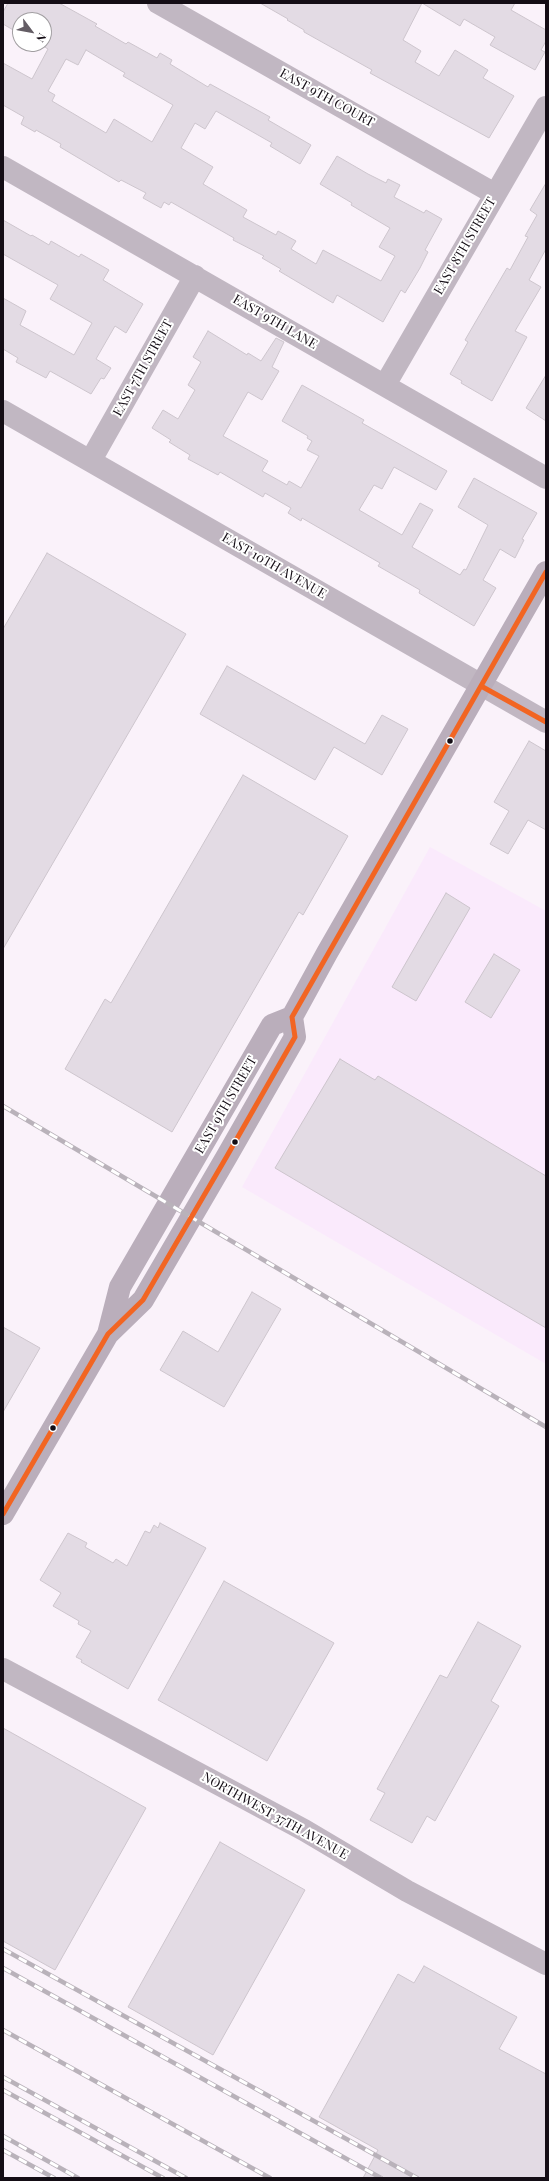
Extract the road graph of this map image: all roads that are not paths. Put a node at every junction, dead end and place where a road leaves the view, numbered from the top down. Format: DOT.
graph roads {
  1 [pos="158,3"];
  2 [pos="546,107"];
  3 [pos="3,168"];
  4 [pos="495,194"];
  5 [pos="195,276"];
  6 [pos="385,385"];
  7 [pos="3,411"];
  8 [pos="91,460"];
  9 [pos="546,478"];
  10 [pos="546,572"];
  11 [pos="481,686"];
  12 [pos="546,722"];
  13 [pos="292,1017"];
  14 [pos="108,1334"];
  15 [pos="3,1514"];
  16 [pos="3,1669"];
  17 [pos="546,1964"];
  1 -- 4 [label="street, EAST 9TH COURT"];
  2 -- 4 [label="street, EAST 8TH STREET"];
  3 -- 5 [label="street, EAST 9TH LANE"];
  4 -- 6 [label="street, EAST 8TH STREET"];
  5 -- 6 [label="street, EAST 9TH LANE"];
  5 -- 8 [label="street, EAST 7TH STREET"];
  6 -- 9 [label="street, EAST 9TH LANE"];
  7 -- 8 [label="street, EAST 10TH AVENUE"];
  8 -- 11 [label="street, EAST 10TH AVENUE"];
  10 -- 11 [label="main road"];
  11 -- 12 [label="street, EAST 10TH AVENUE"];
  11 -- 13 [label="main road"];
  13 -- 14 [label="main road, EAST 9TH STREET"];
  13 -- 14 [label="main road, EAST 9TH STREET"];
  14 -- 15 [label="main road"];
  16 -- 17 [label="street, NORTHWEST 37TH AVENUE"];
}
